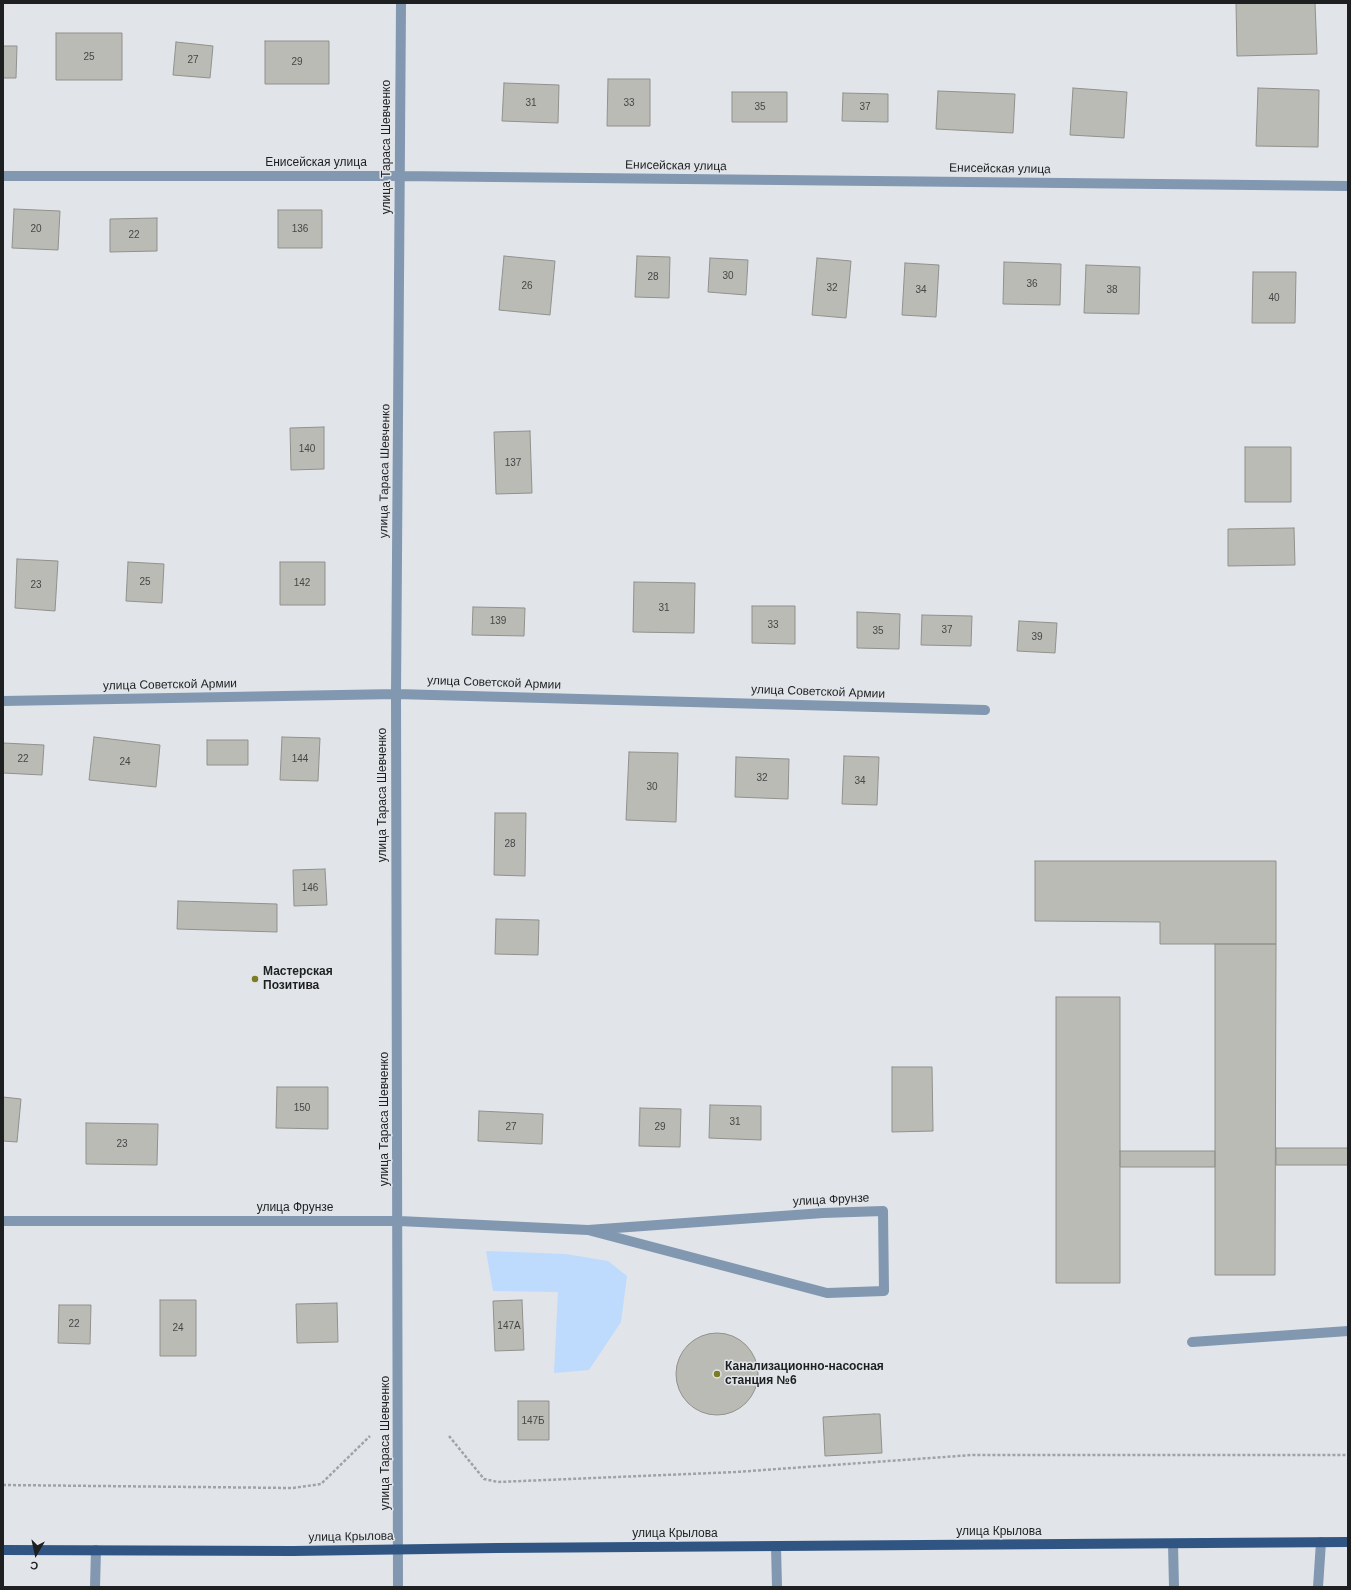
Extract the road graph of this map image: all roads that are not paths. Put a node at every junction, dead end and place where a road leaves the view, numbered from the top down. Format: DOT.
graph roads {
  1 [pos="401,3"];
  2 [pos="3,176"];
  3 [pos="400,176"];
  4 [pos="1348,186"];
  5 [pos="396,694"];
  6 [pos="3,701"];
  7 [pos="985,710"];
  8 [pos="3,1221"];
  9 [pos="398,1221"];
  10 [pos="588,1230"];
  11 [pos="1348,1332"];
  12 [pos="1192,1342"];
  13 [pos="1320,1542"];
  14 [pos="1348,1542"];
  15 [pos="1173,1544"];
  16 [pos="776,1546"];
  17 [pos="3,1550"];
  18 [pos="96,1550"];
  19 [pos="399,1550"];
  20 [pos="95,1587"];
  21 [pos="398,1587"];
  22 [pos="777,1587"];
  23 [pos="1174,1587"];
  24 [pos="1318,1587"];
  1 -- 3 [label="street, улица Тараса Шевченко"];
  2 -- 3 [label="street, Енисейская улица"];
  3 -- 4 [label="street, Енисейская улица"];
  3 -- 5 [label="street, улица Тараса Шевченко"];
  5 -- 6 [label="street, улица Советской Армии"];
  5 -- 7 [label="street, улица Советской Армии"];
  5 -- 9 [label="street, улица Тараса Шевченко"];
  8 -- 9 [label="street, улица Фрунзе"];
  9 -- 10 [label="street, улица Фрунзе"];
  9 -- 19 [label="street, улица Тараса Шевченко"];
  10 -- 10 [label="street, улица Фрунзе"];
  11 -- 12 [label="street"];
  13 -- 14 [label="main road, улица Крылова"];
  13 -- 15 [label="main road, улица Крылова"];
  13 -- 24 [label="street"];
  15 -- 16 [label="main road, улица Крылова"];
  15 -- 23 [label="street"];
  16 -- 19 [label="main road, улица Крылова"];
  16 -- 22 [label="street"];
  17 -- 18 [label="main road, улица Крылова"];
  18 -- 19 [label="main road, улица Крылова"];
  18 -- 20 [label="street"];
  19 -- 21 [label="street, улица Тараса Шевченко"];
}
